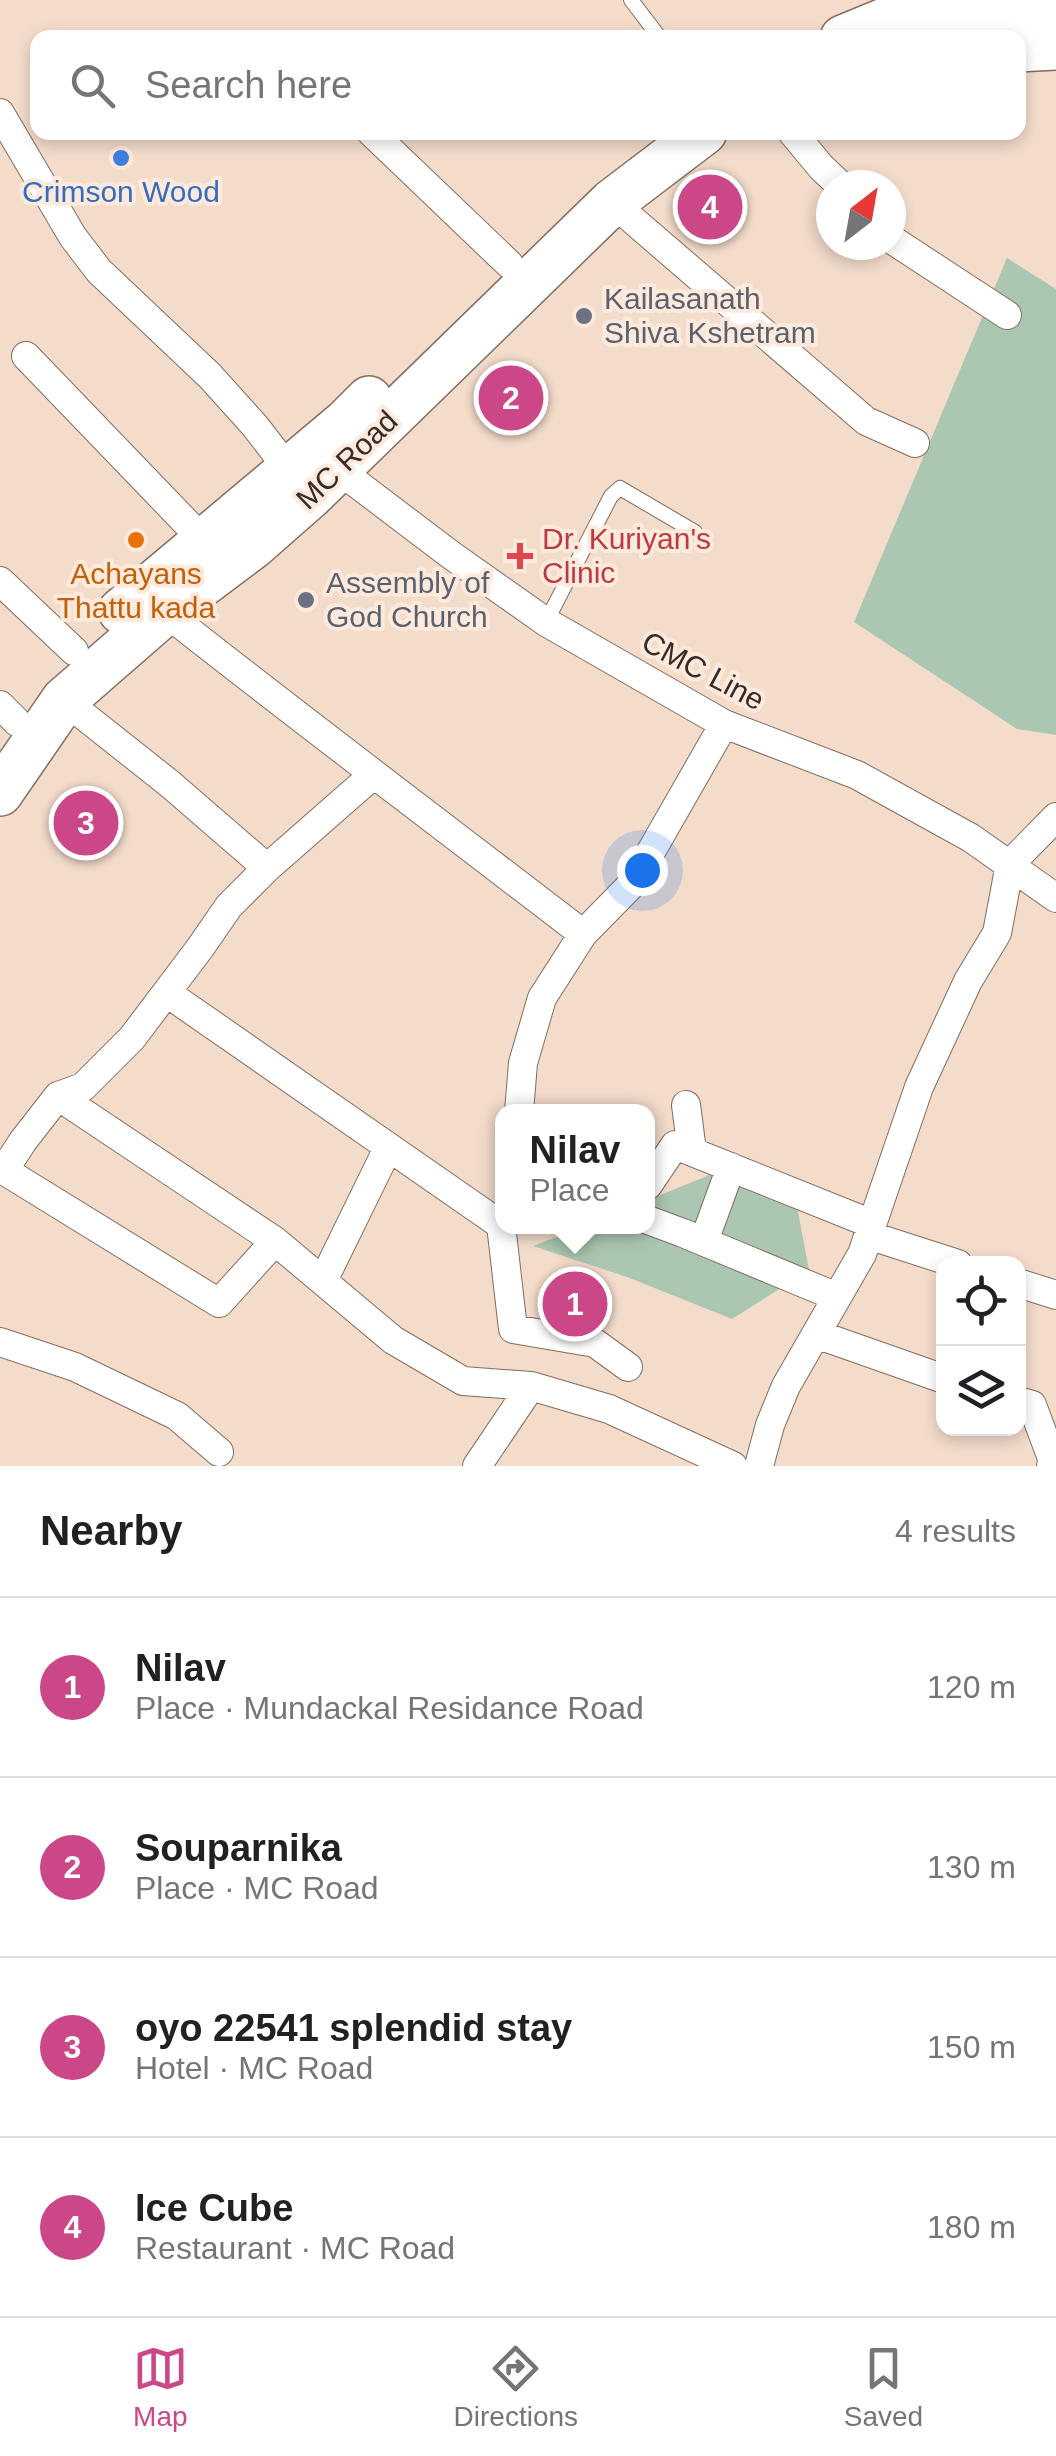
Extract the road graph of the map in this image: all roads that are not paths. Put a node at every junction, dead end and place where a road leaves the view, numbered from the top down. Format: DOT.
graph roads {
  1 [pos="631,0"];
  2 [pos="1056,6"];
  3 [pos="958,14"];
  4 [pos="654,30"];
  5 [pos="863,30"];
  6 [pos="1056,47"];
  7 [pos="1026,49"];
  8 [pos="0,113"];
  9 [pos="379,140"];
  10 [pos="643,140"];
  11 [pos="693,140"];
  12 [pos="799,140"];
  13 [pos="824,170"];
  14 [pos="612,202"];
  15 [pos="906,250"];
  16 [pos="509,264"];
  17 [pos="1007,314"];
  18 [pos="26,356"];
  19 [pos="915,444"];
  20 [pos="312,471"];
  21 [pos="696,532"];
  22 [pos="204,540"];
  23 [pos="0,582"];
  24 [pos="165,612"];
  25 [pos="546,622"];
  26 [pos="74,651"];
  27 [pos="64,700"];
  28 [pos="6,724"];
  29 [pos="724,724"];
  30 [pos="373,775"];
  31 [pos="0,793"];
  32 [pos="1056,817"];
  33 [pos="1010,864"];
  34 [pos="267,868"];
  35 [pos="1056,898"];
  36 [pos="583,934"];
  37 [pos="167,992"];
  38 [pos="58,1096"];
  39 [pos="520,1104"];
  40 [pos="686,1105"];
  41 [pos="388,1148"];
  42 [pos="692,1151"];
  43 [pos="731,1167"];
  44 [pos="2,1169"];
  45 [pos="655,1175"];
  46 [pos="495,1217"];
  47 [pos="655,1223"];
  48 [pos="870,1230"];
  49 [pos="503,1234"];
  50 [pos="276,1241"];
  51 [pos="704,1241"];
  52 [pos="937,1256"];
  53 [pos="323,1281"];
  54 [pos="1026,1286"];
  55 [pos="1056,1295"];
  56 [pos="836,1297"];
  57 [pos="816,1334"];
  58 [pos="0,1342"];
  59 [pos="628,1367"];
  60 [pos="936,1376"];
  61 [pos="531,1386"];
  62 [pos="1026,1403"];
  63 [pos="220,1452"];
  64 [pos="478,1466"];
  65 [pos="733,1466"];
  66 [pos="759,1466"];
  67 [pos="1051,1466"];
  1 -- 4 [label="lane"];
  2 -- 3 [label="main road"];
  3 -- 5 [label="main road"];
  6 -- 7 [label="main road"];
  8 -- 20 [label="street, CMC Line"];
  9 -- 16 [label="street"];
  10 -- 16 [label="main road, MC Road"];
  11 -- 14 [label="main road, MC Road"];
  12 -- 13 [label="street"];
  14 -- 19 [label="street"];
  14 -- 20 [label="main road, MC Road"];
  15 -- 17 [label="street"];
  16 -- 20 [label="main road, MC Road"];
  18 -- 22 [label="street"];
  20 -- 22 [label="main road, MC Road"];
  20 -- 24 [label="main road, MC Road"];
  20 -- 25 [label="street, CMC Line"];
  21 -- 25 [label="lane"];
  22 -- 26 [label="main road, MC Road"];
  23 -- 26 [label="street"];
  24 -- 27 [label="main road, MC Road"];
  24 -- 30 [label="street"];
  25 -- 29 [label="street, CMC Line"];
  26 -- 28 [label="main road, MC Road"];
  27 -- 31 [label="main road, MC Road"];
  27 -- 34 [label="street"];
  29 -- 33 [label="street, CMC Line"];
  29 -- 36 [label="street"];
  30 -- 34 [label="street"];
  30 -- 36 [label="street"];
  32 -- 33 [label="street"];
  33 -- 35 [label="street, CMC Line"];
  33 -- 48 [label="street"];
  34 -- 37 [label="street"];
  36 -- 39 [label="street"];
  37 -- 38 [label="street"];
  37 -- 41 [label="street"];
  38 -- 44 [label="street"];
  38 -- 50 [label="street"];
  40 -- 42 [label="street"];
  41 -- 46 [label="street"];
  41 -- 53 [label="street"];
  42 -- 43 [label="street"];
  42 -- 45 [label="street"];
  43 -- 48 [label="street"];
  43 -- 51 [label="street"];
  44 -- 50 [label="street"];
  47 -- 51 [label="street"];
  48 -- 52 [label="street"];
  48 -- 56 [label="street"];
  49 -- 59 [label="street"];
  50 -- 53 [label="street"];
  51 -- 56 [label="street"];
  53 -- 61 [label="street"];
  54 -- 55 [label="street"];
  56 -- 57 [label="street"];
  57 -- 60 [label="street"];
  57 -- 66 [label="street"];
  58 -- 63 [label="street"];
  61 -- 64 [label="street"];
  61 -- 65 [label="street"];
  62 -- 67 [label="street"];
}
